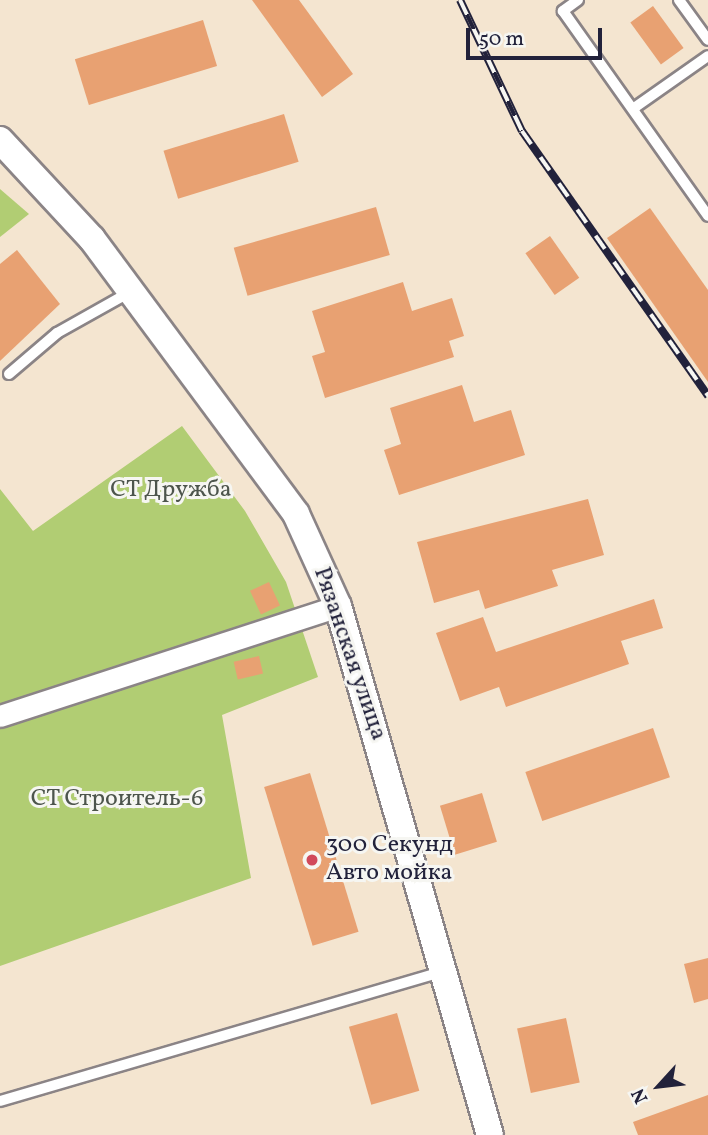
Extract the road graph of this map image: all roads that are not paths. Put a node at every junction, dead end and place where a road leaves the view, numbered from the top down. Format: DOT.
graph roads {
  1 [pos="578,0"];
  2 [pos="679,0"];
  3 [pos="708,40"];
  4 [pos="708,56"];
  5 [pos="634,108"];
  6 [pos="0,140"];
  7 [pos="708,216"];
  8 [pos="132,290"];
  9 [pos="9,374"];
  10 [pos="338,606"];
  11 [pos="0,716"];
  12 [pos="445,971"];
  13 [pos="0,1101"];
  14 [pos="490,1135"];
  1 -- 5 [label="lane"];
  2 -- 3 [label="lane"];
  4 -- 5 [label="lane"];
  5 -- 7 [label="lane"];
  6 -- 8 [label="street, Рязанская улица"];
  8 -- 9 [label="lane"];
  8 -- 10 [label="street, Рязанская улица"];
  10 -- 11 [label="street"];
  10 -- 12 [label="street, Рязанская улица"];
  12 -- 13 [label="lane"];
  12 -- 14 [label="street, Рязанская улица"];
}
